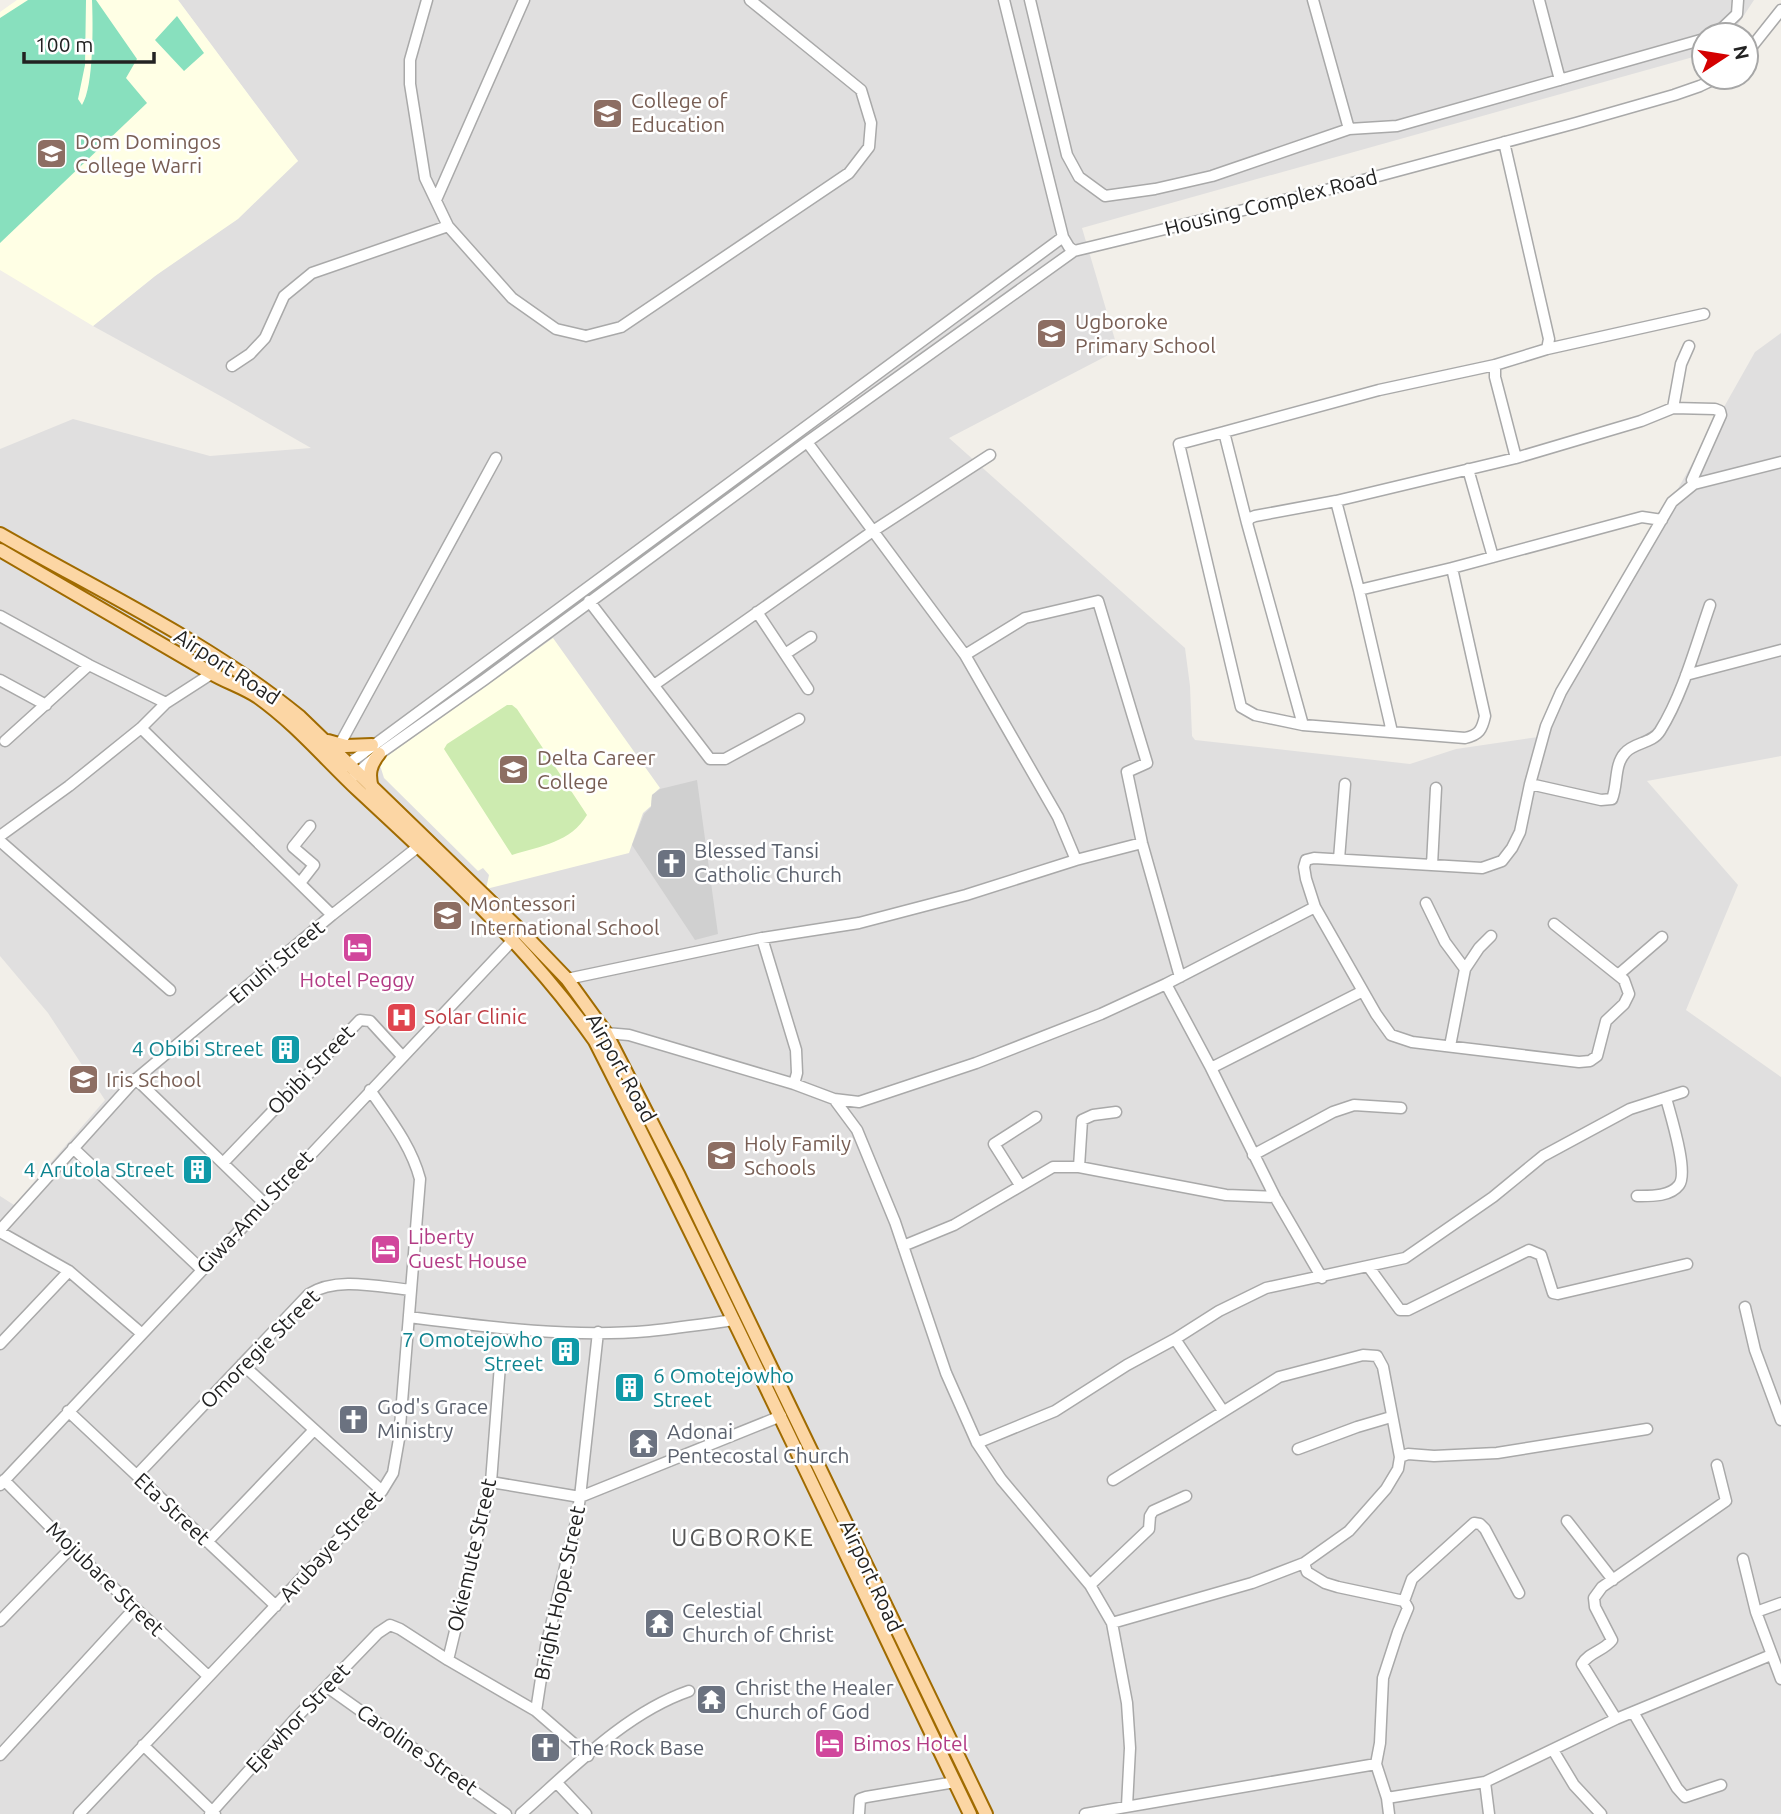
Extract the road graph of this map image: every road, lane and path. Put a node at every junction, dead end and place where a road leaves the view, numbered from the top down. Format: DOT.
graph roads {
  1 [pos="427,0"];
  2 [pos="524,0"];
  3 [pos="750,0"];
  4 [pos="1004,0"];
  5 [pos="1030,0"];
  6 [pos="1313,0"];
  7 [pos="1539,0"];
  8 [pos="1738,0"];
  9 [pos="1781,10"];
  10 [pos="1730,21"];
  11 [pos="1760,36"];
  12 [pos="1690,43"];
  13 [pos="1560,80"];
  14 [pos="1690,89"];
  15 [pos="1349,129"];
  16 [pos="1504,142"];
  17 [pos="436,200"];
  18 [pos="448,226"];
  19 [pos="1063,237"];
  20 [pos="1074,251"];
  21 [pos="1704,314"];
  22 [pos="1689,346"];
  23 [pos="1547,349"];
  24 [pos="1495,365"];
  25 [pos="232,366"];
  26 [pos="1673,408"];
  27 [pos="1224,432"];
  28 [pos="807,442"];
  29 [pos="990,455"];
  30 [pos="496,458"];
  31 [pos="1516,458"];
  32 [pos="1781,462"];
  33 [pos="1468,469"];
  34 [pos="1694,484"];
  35 [pos="1336,501"];
  36 [pos="1662,520"];
  37 [pos="1247,523"];
  38 [pos="873,531"];
  39 [pos="0,534"];
  40 [pos="0,550"];
  41 [pos="1493,557"];
  42 [pos="1452,568"];
  43 [pos="1359,590"];
  44 [pos="589,601"];
  45 [pos="1710,605"];
  46 [pos="757,612"];
  47 [pos="0,616"];
  48 [pos="811,637"];
  49 [pos="1781,650"];
  50 [pos="785,654"];
  51 [pos="965,655"];
  52 [pos="89,665"];
  53 [pos="211,674"];
  54 [pos="1686,674"];
  55 [pos="0,680"];
  56 [pos="654,685"];
  57 [pos="808,689"];
  58 [pos="166,703"];
  59 [pos="47,705"];
  60 [pos="800,719"];
  61 [pos="1303,725"];
  62 [pos="141,728"];
  63 [pos="1392,732"];
  64 [pos="325,740"];
  65 [pos="5,741"];
  66 [pos="340,744"];
  67 [pos="376,749"];
  68 [pos="348,772"];
  69 [pos="1345,784"];
  70 [pos="1530,784"];
  71 [pos="372,788"];
  72 [pos="1436,788"];
  73 [pos="310,825"];
  74 [pos="0,836"];
  75 [pos="0,841"];
  76 [pos="1142,843"];
  77 [pos="419,846"];
  78 [pos="1339,859"];
  79 [pos="1076,860"];
  80 [pos="1432,865"];
  81 [pos="300,883"];
  82 [pos="1426,903"];
  83 [pos="1315,906"];
  84 [pos="332,915"];
  85 [pos="1554,924"];
  86 [pos="1491,936"];
  87 [pos="1662,937"];
  88 [pos="762,938"];
  89 [pos="512,941"];
  90 [pos="1465,969"];
  91 [pos="1618,975"];
  92 [pos="1180,976"];
  93 [pos="567,979"];
  94 [pos="1166,984"];
  95 [pos="170,990"];
  96 [pos="1363,991"];
  97 [pos="606,1033"];
  98 [pos="1450,1046"];
  99 [pos="402,1056"];
  100 [pos="1211,1068"];
  101 [pos="136,1079"];
  102 [pos="794,1084"];
  103 [pos="370,1090"];
  104 [pos="1683,1092"];
  105 [pos="1666,1098"];
  106 [pos="834,1099"];
  107 [pos="1401,1108"];
  108 [pos="1116,1112"];
  109 [pos="1036,1116"];
  110 [pos="73,1148"];
  111 [pos="668,1154"];
  112 [pos="1253,1155"];
  113 [pos="654,1161"];
  114 [pos="223,1163"];
  115 [pos="1079,1167"];
  116 [pos="1020,1185"];
  117 [pos="1637,1196"];
  118 [pos="1275,1197"];
  119 [pos="264,1203"];
  120 [pos="0,1231"];
  121 [pos="903,1246"];
  122 [pos="1687,1264"];
  123 [pos="1368,1266"];
  124 [pos="201,1269"];
  125 [pos="69,1271"];
  126 [pos="1322,1278"];
  127 [pos="411,1290"];
  128 [pos="1745,1307"];
  129 [pos="409,1317"];
  130 [pos="734,1320"];
  131 [pos="598,1332"];
  132 [pos="141,1333"];
  133 [pos="1174,1339"];
  134 [pos="0,1344"];
  135 [pos="242,1364"];
  136 [pos="500,1366"];
  137 [pos="68,1411"];
  138 [pos="1223,1411"];
  139 [pos="781,1416"];
  140 [pos="1391,1417"];
  141 [pos="1781,1420"];
  142 [pos="1647,1429"];
  143 [pos="313,1431"];
  144 [pos="978,1443"];
  145 [pos="1298,1449"];
  146 [pos="1400,1457"];
  147 [pos="1717,1465"];
  148 [pos="137,1475"];
  149 [pos="1114,1480"];
  150 [pos="491,1482"];
  151 [pos="2,1483"];
  152 [pos="382,1491"];
  153 [pos="1186,1496"];
  154 [pos="580,1497"];
  155 [pos="1567,1521"];
  156 [pos="207,1542"];
  157 [pos="71,1548"];
  158 [pos="1743,1559"];
  159 [pos="1304,1563"];
  160 [pos="1613,1580"];
  161 [pos="1090,1585"];
  162 [pos="1519,1593"];
  163 [pos="1405,1601"];
  164 [pos="1781,1603"];
  165 [pos="276,1606"];
  166 [pos="134,1609"];
  167 [pos="1756,1612"];
  168 [pos="0,1621"];
  169 [pos="1112,1623"];
  170 [pos="1771,1655"];
  171 [pos="447,1660"];
  172 [pos="208,1676"];
  173 [pos="1781,1679"];
  174 [pos="327,1687"];
  175 [pos="689,1691"];
  176 [pos="536,1711"];
  177 [pos="1633,1712"];
  178 [pos="1616,1720"];
  179 [pos="143,1745"];
  180 [pos="1553,1750"];
  181 [pos="0,1755"];
  182 [pos="588,1756"];
  183 [pos="1376,1763"];
  184 [pos="955,1782"];
  185 [pos="1485,1782"];
  186 [pos="557,1783"];
  187 [pos="1721,1785"];
  188 [pos="1387,1798"];
  189 [pos="1127,1806"];
  190 [pos="213,1813"];
  191 [pos="79,1814"];
  192 [pos="506,1814"];
  193 [pos="521,1814"];
  194 [pos="586,1814"];
  195 [pos="859,1814"];
  196 [pos="970,1814"];
  197 [pos="986,1814"];
  198 [pos="1085,1814"];
  199 [pos="1389,1814"];
  200 [pos="1489,1814"];
  201 [pos="1601,1814"];
  1 -- 17 [label="street"];
  2 -- 17 [label="street"];
  3 -- 18 [label="street"];
  4 -- 19 [label="street"];
  5 -- 15 [label="street"];
  6 -- 15 [label="street"];
  7 -- 13 [label="street"];
  8 -- 10 [label="street"];
  9 -- 11 [label="street"];
  12 -- 13 [label="street"];
  13 -- 15 [label="street"];
  14 -- 16 [label="street, Housing Complex Road"];
  16 -- 20 [label="street, Housing Complex Road"];
  16 -- 23 [label="street"];
  17 -- 18 [label="street"];
  18 -- 25 [label="street"];
  19 -- 20 [label="street"];
  19 -- 67 [label="street"];
  20 -- 28 [label="street"];
  21 -- 23 [label="street"];
  22 -- 26 [label="street"];
  23 -- 24 [label="street"];
  24 -- 27 [label="street"];
  24 -- 31 [label="street"];
  26 -- 31 [label="street"];
  26 -- 34 [label="street"];
  27 -- 37 [label="street"];
  27 -- 61 [label="street"];
  28 -- 38 [label="street"];
  28 -- 44 [label="street"];
  29 -- 38 [label="street"];
  30 -- 66 [label="street"];
  31 -- 33 [label="street"];
  32 -- 34 [label="street"];
  33 -- 35 [label="street"];
  33 -- 41 [label="street"];
  34 -- 36 [label="street"];
  35 -- 37 [label="street"];
  35 -- 43 [label="street"];
  36 -- 41 [label="street"];
  36 -- 70 [label="street"];
  37 -- 61 [label="street"];
  38 -- 46 [label="street"];
  38 -- 51 [label="street"];
  39 -- 64 [label="main road, Airport Road"];
  40 -- 53 [label="main road, Airport Road"];
  41 -- 42 [label="street"];
  42 -- 43 [label="street"];
  42 -- 63 [label="street"];
  43 -- 63 [label="street"];
  44 -- 56 [label="street"];
  44 -- 67 [label="street"];
  45 -- 54 [label="street"];
  46 -- 50 [label="street"];
  46 -- 56 [label="street"];
  47 -- 52 [label="street"];
  48 -- 50 [label="street"];
  49 -- 54 [label="street"];
  50 -- 57 [label="street"];
  51 -- 76 [label="street"];
  51 -- 79 [label="street"];
  52 -- 58 [label="street"];
  52 -- 59 [label="street"];
  53 -- 58 [label="street"];
  53 -- 68 [label="main road, Airport Road"];
  54 -- 70 [label="street"];
  55 -- 59 [label="street"];
  56 -- 60 [label="street"];
  58 -- 62 [label="street"];
  59 -- 65 [label="street"];
  61 -- 63 [label="street"];
  62 -- 74 [label="street"];
  62 -- 81 [label="street"];
  64 -- 66 [label="main road"];
  64 -- 68 [label="main road, Airport Road"];
  66 -- 67 [label="main road"];
  67 -- 68 [label="street"];
  67 -- 71 [label="main road"];
  68 -- 71 [label="main road, Airport Road"];
  68 -- 77 [label="main road, Airport Road"];
  69 -- 78 [label="street"];
  70 -- 80 [label="street"];
  71 -- 93 [label="main road, Airport Road"];
  72 -- 80 [label="street"];
  73 -- 81 [label="street"];
  75 -- 95 [label="street"];
  76 -- 79 [label="street"];
  76 -- 92 [label="street"];
  77 -- 84 [label="street, Enuhi Street"];
  77 -- 89 [label="main road, Airport Road"];
  78 -- 80 [label="street"];
  78 -- 83 [label="street"];
  79 -- 88 [label="street"];
  81 -- 84 [label="street"];
  82 -- 90 [label="street"];
  83 -- 92 [label="street"];
  83 -- 96 [label="street"];
  84 -- 101 [label="street, Enuhi Street"];
  85 -- 91 [label="street"];
  86 -- 90 [label="street"];
  87 -- 91 [label="street"];
  88 -- 93 [label="street"];
  88 -- 102 [label="street"];
  89 -- 99 [label="street, Giwa-Amu Street"];
  89 -- 113 [label="main road, Airport Road"];
  90 -- 98 [label="street"];
  91 -- 98 [label="street"];
  92 -- 94 [label="street"];
  93 -- 97 [label="main road, Airport Road"];
  94 -- 100 [label="street"];
  94 -- 106 [label="street"];
  96 -- 98 [label="street"];
  96 -- 100 [label="street"];
  97 -- 102 [label="street"];
  97 -- 111 [label="main road, Airport Road"];
  99 -- 103 [label="street, Giwa-Amu Street"];
  99 -- 114 [label="street, Obibi Street"];
  100 -- 112 [label="street"];
  101 -- 110 [label="street, Enuhi Street"];
  101 -- 114 [label="street"];
  102 -- 106 [label="street"];
  103 -- 119 [label="street, Giwa-Amu Street"];
  103 -- 127 [label="street, Arubaye Street"];
  104 -- 105 [label="street"];
  105 -- 117 [label="street"];
  105 -- 123 [label="street"];
  106 -- 121 [label="street"];
  107 -- 112 [label="street"];
  108 -- 115 [label="street"];
  109 -- 116 [label="street"];
  110 -- 120 [label="street, Enuhi Street"];
  110 -- 124 [label="street"];
  111 -- 113 [label="main road"];
  111 -- 197 [label="main road, Airport Road"];
  112 -- 118 [label="street"];
  113 -- 130 [label="main road, Airport Road"];
  114 -- 119 [label="street"];
  115 -- 116 [label="street"];
  115 -- 118 [label="street"];
  116 -- 121 [label="street"];
  118 -- 126 [label="street"];
  119 -- 124 [label="street, Giwa-Amu Street"];
  120 -- 125 [label="street"];
  121 -- 144 [label="street"];
  122 -- 123 [label="street"];
  123 -- 126 [label="street"];
  124 -- 132 [label="street, Giwa-Amu Street"];
  125 -- 132 [label="street"];
  125 -- 134 [label="street"];
  126 -- 133 [label="street"];
  127 -- 129 [label="street, Arubaye Street"];
  127 -- 135 [label="street, Omoregie Street"];
  128 -- 141 [label="street"];
  129 -- 131 [label="street"];
  129 -- 152 [label="street, Arubaye Street"];
  130 -- 131 [label="street"];
  130 -- 139 [label="main road, Airport Road"];
  131 -- 154 [label="street"];
  132 -- 137 [label="street, Giwa-Amu Street"];
  133 -- 138 [label="street"];
  133 -- 144 [label="street"];
  135 -- 143 [label="street"];
  135 -- 148 [label="street, Omoregie Street"];
  136 -- 150 [label="street, Okiemute Street"];
  137 -- 148 [label="street, Eta Street"];
  137 -- 151 [label="street, Giwa-Amu Street"];
  138 -- 140 [label="street"];
  138 -- 149 [label="street"];
  139 -- 154 [label="street, Bright Hope Street"];
  139 -- 184 [label="main road, Airport Road"];
  140 -- 145 [label="street"];
  140 -- 146 [label="street"];
  142 -- 146 [label="street"];
  143 -- 152 [label="street"];
  143 -- 156 [label="street"];
  144 -- 161 [label="street"];
  146 -- 159 [label="street"];
  147 -- 160 [label="street"];
  148 -- 156 [label="street, Eta Street"];
  150 -- 154 [label="street"];
  150 -- 171 [label="street, Okiemute Street"];
  151 -- 157 [label="street, Mojubare Street"];
  152 -- 165 [label="street, Arubaye Street"];
  153 -- 161 [label="street"];
  154 -- 176 [label="street, Bright Hope Street"];
  155 -- 160 [label="street"];
  156 -- 165 [label="street, Eta Street"];
  157 -- 166 [label="street, Mojubare Street"];
  157 -- 168 [label="street"];
  158 -- 167 [label="street"];
  159 -- 163 [label="street"];
  159 -- 169 [label="street"];
  160 -- 178 [label="street"];
  161 -- 169 [label="street"];
  162 -- 163 [label="street"];
  163 -- 183 [label="street"];
  164 -- 167 [label="street"];
  165 -- 172 [label="street, Arubaye Street"];
  166 -- 172 [label="street, Mojubare Street"];
  166 -- 181 [label="street"];
  167 -- 170 [label="street"];
  169 -- 189 [label="street"];
  170 -- 173 [label="street"];
  170 -- 177 [label="street"];
  171 -- 174 [label="street, Ejewhor Street"];
  171 -- 176 [label="street"];
  172 -- 179 [label="street, Arubaye Street"];
  174 -- 190 [label="street, Ejewhor Street"];
  174 -- 192 [label="street, Caroline Street"];
  175 -- 182 [label="street"];
  176 -- 182 [label="street"];
  177 -- 178 [label="street"];
  177 -- 187 [label="street"];
  178 -- 180 [label="street"];
  179 -- 190 [label="street"];
  179 -- 191 [label="street, Arubaye Street"];
  180 -- 185 [label="street"];
  180 -- 201 [label="street"];
  182 -- 186 [label="street"];
  183 -- 188 [label="street"];
  183 -- 189 [label="street"];
  184 -- 195 [label="street"];
  184 -- 196 [label="main road, Airport Road"];
  185 -- 188 [label="street"];
  185 -- 200 [label="street"];
  186 -- 193 [label="street"];
  186 -- 194 [label="street"];
  188 -- 199 [label="street"];
  189 -- 198 [label="street"];
}
